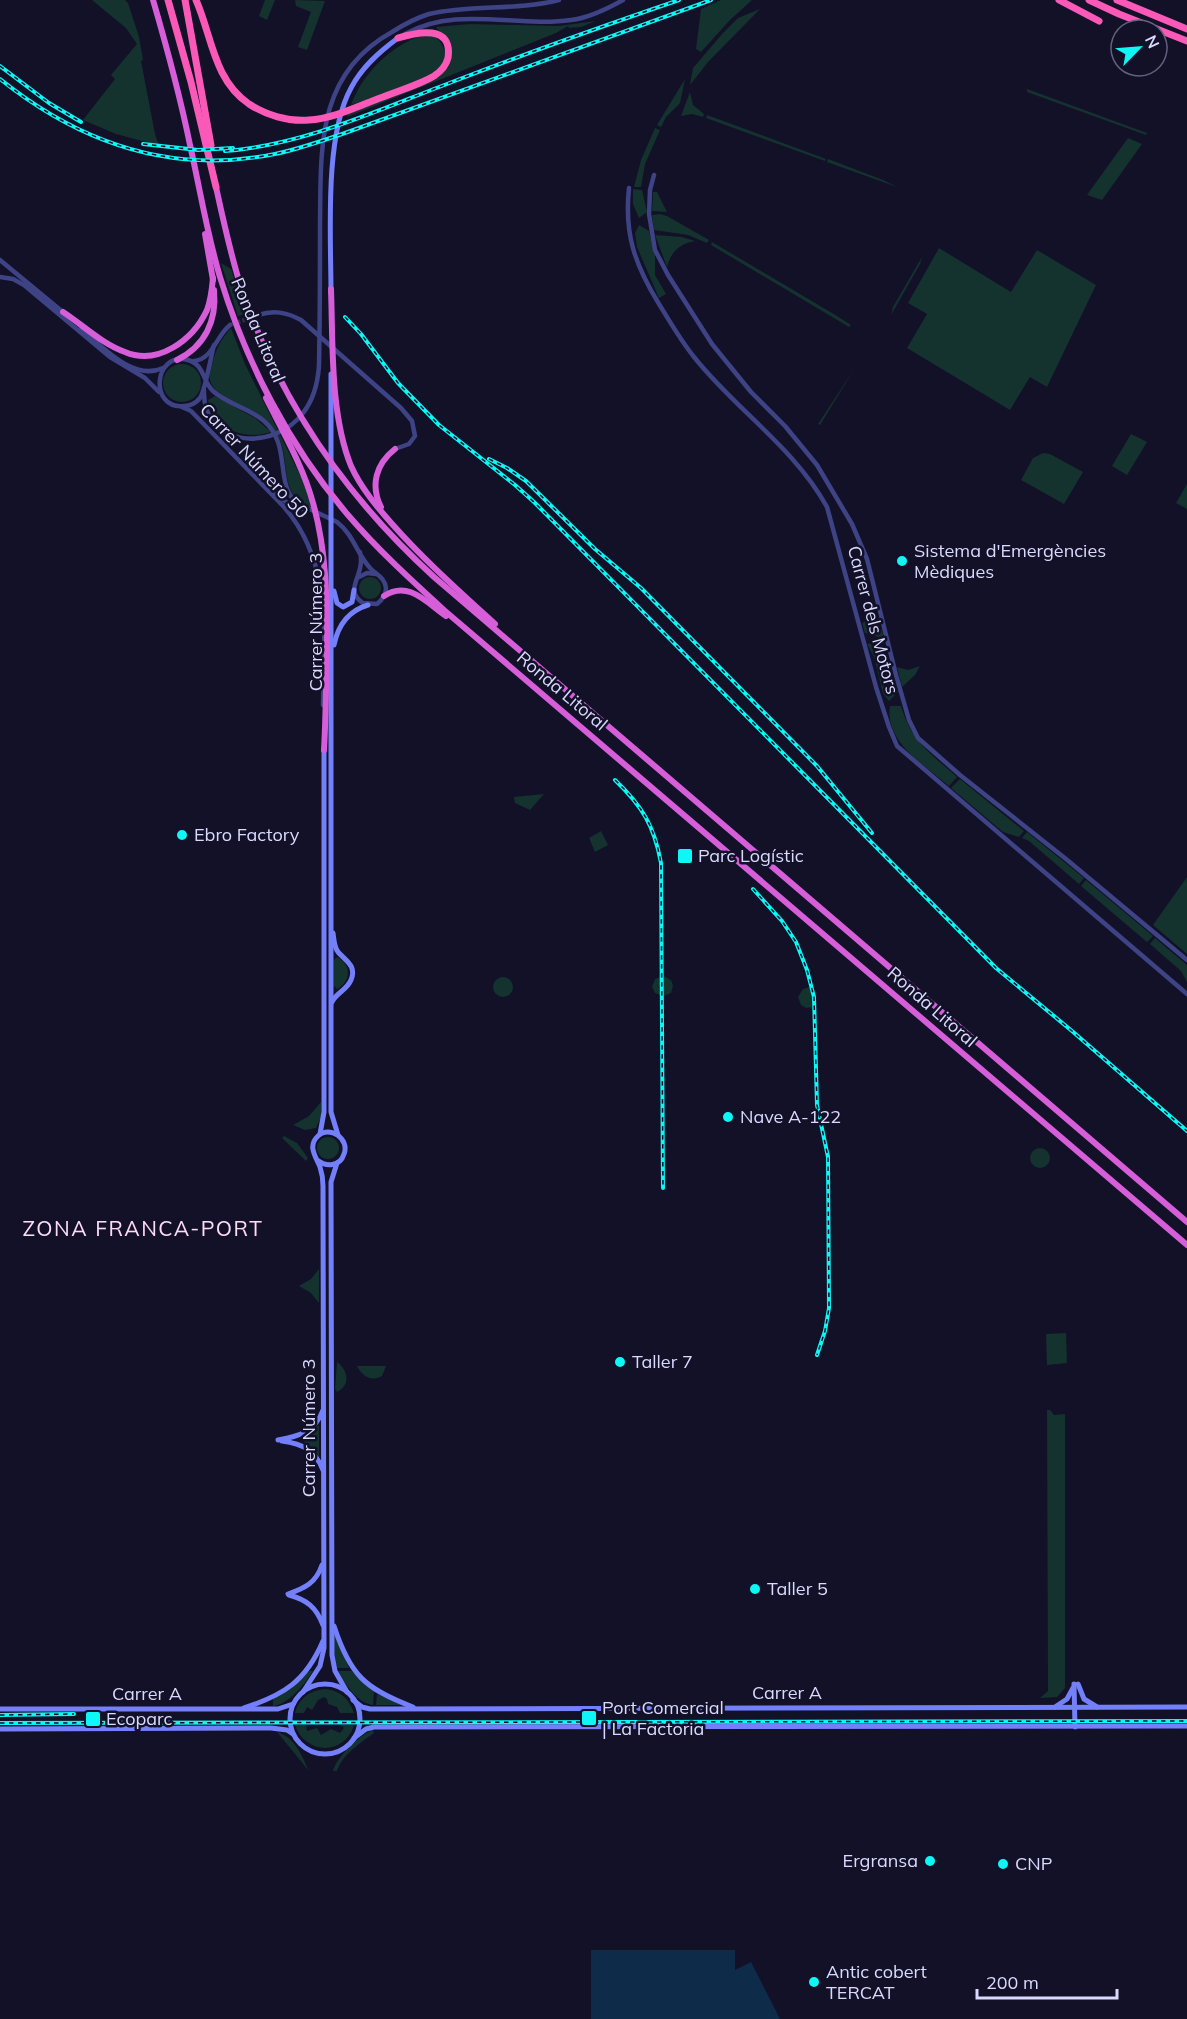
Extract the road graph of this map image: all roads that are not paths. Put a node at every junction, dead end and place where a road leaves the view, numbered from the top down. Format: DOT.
graph roads {
  1 [pos="153,0"];
  2 [pos="168,0"];
  3 [pos="185,0"];
  4 [pos="196,0"];
  5 [pos="560,0"];
  6 [pos="623,0"];
  7 [pos="1059,0"];
  8 [pos="1089,0"];
  9 [pos="1117,0"];
  10 [pos="1099,21"];
  11 [pos="1187,29"];
  12 [pos="398,38"];
  13 [pos="1187,41"];
  14 [pos="208,145"];
  15 [pos="654,175"];
  16 [pos="216,187"];
  17 [pos="629,188"];
  18 [pos="212,257"];
  19 [pos="0,260"];
  20 [pos="1,277"];
  21 [pos="213,278"];
  22 [pos="331,289"];
  23 [pos="63,312"];
  24 [pos="258,315"];
  25 [pos="230,326"];
  26 [pos="214,345"];
  27 [pos="332,355"];
  28 [pos="177,360"];
  29 [pos="191,361"];
  30 [pos="165,367"];
  31 [pos="260,378"];
  32 [pos="205,380"];
  33 [pos="204,390"];
  34 [pos="163,397"];
  35 [pos="181,406"];
  36 [pos="395,449"];
  37 [pos="257,479"];
  38 [pos="313,508"];
  39 [pos="393,525"];
  40 [pos="360,552"];
  41 [pos="377,574"];
  42 [pos="359,577"];
  43 [pos="331,580"];
  44 [pos="354,590"];
  45 [pos="384,596"];
  46 [pos="368,605"];
  47 [pos="477,638"];
  48 [pos="332,655"];
  49 [pos="531,660"];
  50 [pos="324,750"];
  51 [pos="330,924"];
  52 [pos="1187,960"];
  53 [pos="1187,994"];
  54 [pos="331,1007"];
  55 [pos="320,1134"];
  56 [pos="338,1135"];
  57 [pos="317,1160"];
  58 [pos="337,1163"];
  59 [pos="1187,1222"];
  60 [pos="1187,1245"];
  61 [pos="324,1406"];
  62 [pos="324,1473"];
  63 [pos="324,1557"];
  64 [pos="333,1620"];
  65 [pos="324,1628"];
  66 [pos="324,1637"];
  67 [pos="1075,1685"];
  68 [pos="303,1692"];
  69 [pos="347,1692"];
  70 [pos="353,1700"];
  71 [pos="293,1704"];
  72 [pos="1187,1707"];
  73 [pos="1054,1708"];
  74 [pos="1074,1708"];
  75 [pos="1098,1708"];
  76 [pos="0,1709"];
  77 [pos="239,1709"];
  78 [pos="417,1709"];
  79 [pos="1187,1726"];
  80 [pos="1075,1727"];
  81 [pos="3,1729"];
  82 [pos="293,1734"];
  83 [pos="354,1738"];
  1 -- 18 [label="highway, Ronda Litoral"];
  2 -- 14 [label="highway"];
  3 -- 14 [label="highway"];
  4 -- 12 [label="highway"];
  5 -- 33 [label="street"];
  6 -- 12 [label="street"];
  7 -- 10 [label="highway"];
  8 -- 13 [label="highway"];
  9 -- 11 [label="highway"];
  12 -- 22 [label="main road"];
  14 -- 16 [label="highway, Ronda Litoral"];
  15 -- 52 [label="street, Carrer dels Motors"];
  16 -- 49 [label="highway, Ronda Litoral"];
  17 -- 53 [label="street, Carrer dels Motors"];
  18 -- 21 [label="highway"];
  18 -- 31 [label="highway, Ronda Litoral"];
  19 -- 23 [label="street"];
  20 -- 34 [label="street"];
  21 -- 23 [label="highway"];
  21 -- 28 [label="highway"];
  22 -- 27 [label="highway"];
  23 -- 30 [label="street"];
  24 -- 36 [label="street"];
  25 -- 26 [label="street"];
  26 -- 29 [label="street"];
  26 -- 32 [label="street"];
  27 -- 39 [label="highway"];
  27 -- 43 [label="main road, Carrer Número 3"];
  28 -- 29 [label="street"];
  28 -- 30 [label="street"];
  29 -- 32 [label="street"];
  30 -- 34 [label="street"];
  31 -- 38 [label="highway"];
  31 -- 47 [label="highway, Ronda Litoral"];
  32 -- 33 [label="street"];
  32 -- 38 [label="street"];
  33 -- 35 [label="street"];
  34 -- 35 [label="street"];
  35 -- 37 [label="street, Carrer Número 50"];
  36 -- 39 [label="highway"];
  37 -- 38 [label="street"];
  37 -- 50 [label="street, Carrer Número 50"];
  38 -- 40 [label="street"];
  38 -- 50 [label="highway"];
  39 -- 49 [label="highway"];
  40 -- 41 [label="street"];
  40 -- 42 [label="street"];
  41 -- 42 [label="street"];
  41 -- 45 [label="street"];
  42 -- 44 [label="street"];
  43 -- 44 [label="main road"];
  43 -- 48 [label="main road, Carrer Número 3"];
  44 -- 46 [label="street"];
  45 -- 46 [label="street"];
  45 -- 47 [label="highway"];
  46 -- 48 [label="main road"];
  47 -- 60 [label="highway, Ronda Litoral"];
  48 -- 51 [label="main road, Carrer Número 3"];
  49 -- 59 [label="highway, Ronda Litoral"];
  50 -- 55 [label="main road"];
  51 -- 54 [label="main road, Carrer Número 3"];
  51 -- 54 [label="main road"];
  54 -- 56 [label="main road, Carrer Número 3"];
  55 -- 56 [label="main road"];
  55 -- 57 [label="main road"];
  56 -- 58 [label="main road"];
  57 -- 58 [label="main road"];
  57 -- 61 [label="main road, Carrer Número 3"];
  58 -- 64 [label="main road, Carrer Número 3"];
  61 -- 62 [label="main road, Carrer Número 3"];
  61 -- 62 [label="main road"];
  62 -- 63 [label="main road, Carrer Número 3"];
  63 -- 65 [label="main road, Carrer Número 3"];
  63 -- 65 [label="main road"];
  64 -- 69 [label="main road, Carrer Número 3"];
  64 -- 78 [label="main road"];
  65 -- 66 [label="main road, Carrer Número 3"];
  66 -- 68 [label="main road, Carrer Número 3"];
  66 -- 77 [label="main road"];
  67 -- 73 [label="main road"];
  67 -- 74 [label="main road"];
  67 -- 75 [label="main road"];
  68 -- 69 [label="main road"];
  68 -- 71 [label="main road"];
  69 -- 70 [label="main road"];
  70 -- 78 [label="main road, Carrer A"];
  70 -- 83 [label="main road"];
  71 -- 77 [label="main road, Carrer A"];
  71 -- 82 [label="main road"];
  72 -- 75 [label="main road, Carrer A"];
  73 -- 74 [label="main road, Carrer A"];
  73 -- 78 [label="main road, Carrer A"];
  74 -- 75 [label="main road, Carrer A"];
  74 -- 80 [label="main road"];
  76 -- 77 [label="main road, Carrer A"];
  79 -- 80 [label="main road, Carrer A"];
  80 -- 83 [label="main road, Carrer A"];
  81 -- 82 [label="main road, Carrer A"];
  82 -- 83 [label="main road"];
}
